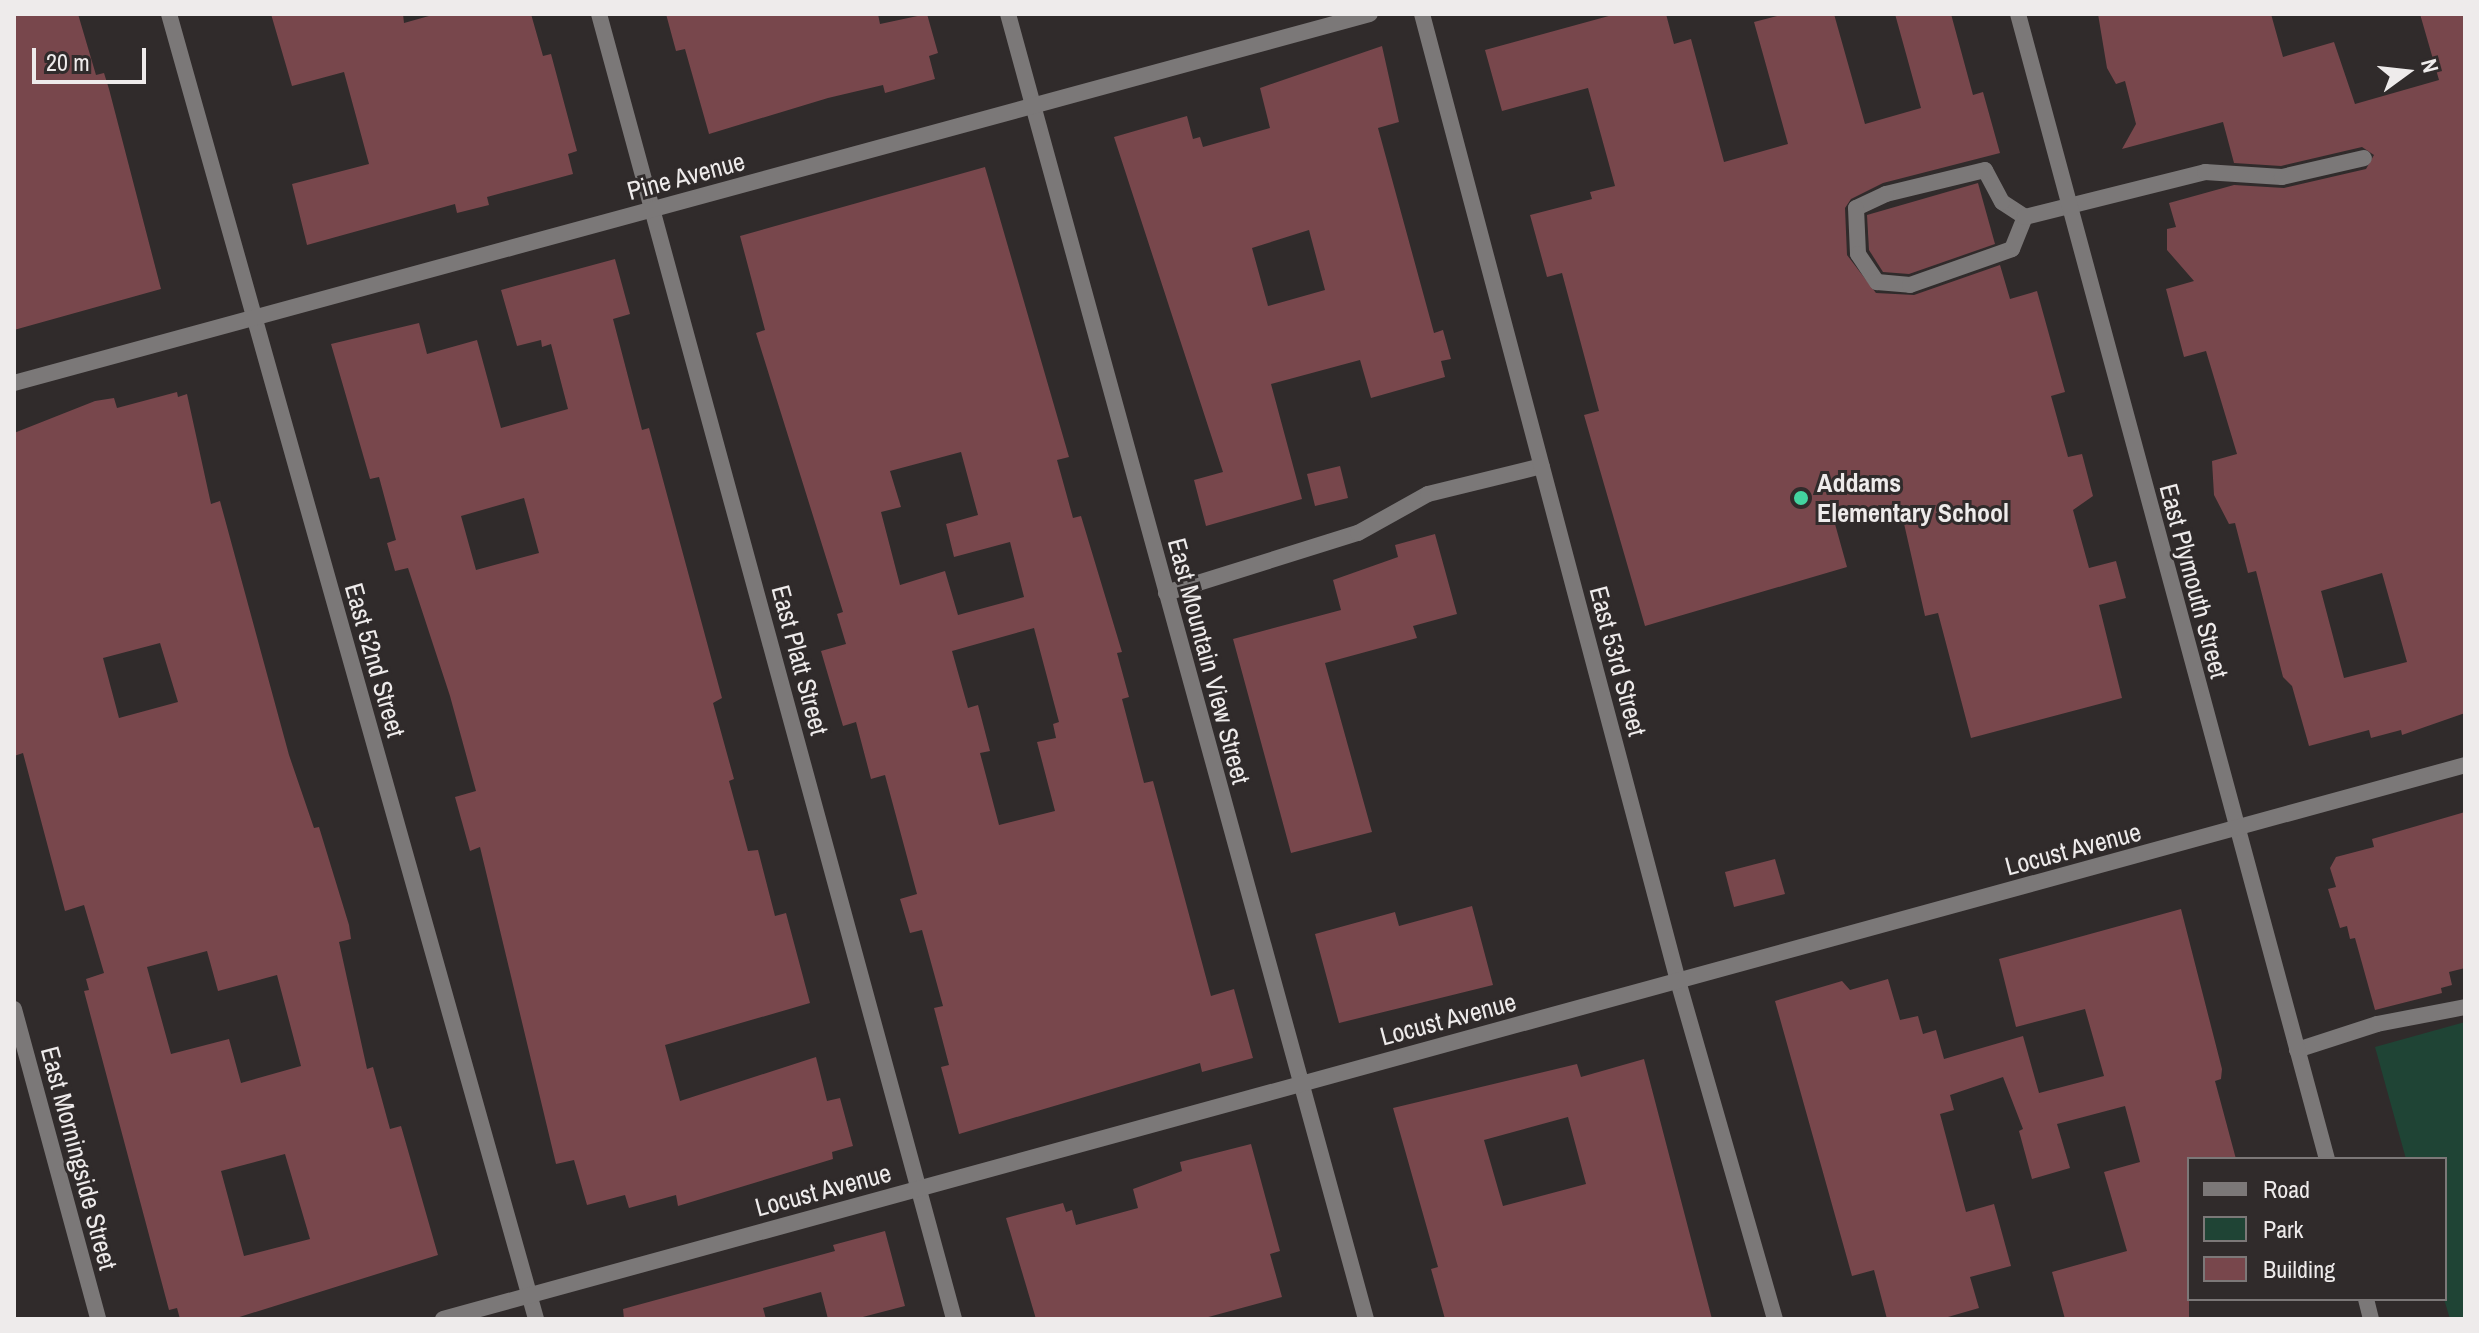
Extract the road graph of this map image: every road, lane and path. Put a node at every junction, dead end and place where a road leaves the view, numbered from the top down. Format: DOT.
graph roads {
  1 [pos="169,14"];
  2 [pos="599,14"];
  3 [pos="1008,14"];
  4 [pos="1370,14"];
  5 [pos="1422,14"];
  6 [pos="2018,14"];
  7 [pos="1033,104"];
  8 [pos="2364,158"];
  9 [pos="653,210"];
  10 [pos="2070,210"];
  11 [pos="2025,217"];
  12 [pos="252,318"];
  13 [pos="14,383"];
  14 [pos="1542,466"];
  15 [pos="1166,593"];
  16 [pos="2465,765"];
  17 [pos="2235,829"];
  18 [pos="1678,981"];
  19 [pos="2465,1007"];
  20 [pos="14,1009"];
  21 [pos="2297,1050"];
  22 [pos="1300,1085"];
  23 [pos="2326,1157"];
  24 [pos="918,1189"];
  25 [pos="530,1295"];
  26 [pos="98,1319"];
  27 [pos="443,1319"];
  28 [pos="536,1319"];
  29 [pos="954,1319"];
  30 [pos="1366,1319"];
  31 [pos="1775,1319"];
  1 -- 12 [label="street, East 52nd Street"];
  2 -- 9 [label="street, East Platt Street"];
  3 -- 7 [label="street, East Mountain View Street"];
  4 -- 7 [label="street, Pine Avenue"];
  5 -- 14 [label="street, East 53rd Street"];
  6 -- 10 [label="street, East Plymouth Street"];
  7 -- 9 [label="street, Pine Avenue"];
  7 -- 15 [label="street, East Mountain View Street"];
  8 -- 10 [label="street"];
  9 -- 12 [label="street, Pine Avenue"];
  9 -- 24 [label="street, East Platt Street"];
  10 -- 11 [label="street"];
  10 -- 17 [label="street, East Plymouth Street"];
  11 -- 11 [label="street"];
  12 -- 13 [label="street, Pine Avenue"];
  12 -- 25 [label="street, East 52nd Street"];
  14 -- 15 [label="street"];
  14 -- 18 [label="street, East 53rd Street"];
  15 -- 22 [label="street, East Mountain View Street"];
  16 -- 17 [label="street, Locust Avenue"];
  17 -- 18 [label="street, Locust Avenue"];
  17 -- 21 [label="street, East Plymouth Street"];
  18 -- 22 [label="street, Locust Avenue"];
  18 -- 31 [label="street, East 53rd Street"];
  19 -- 21 [label="street"];
  20 -- 26 [label="street, East Morningside Street"];
  21 -- 23 [label="street, East Plymouth Street"];
  22 -- 24 [label="street, Locust Avenue"];
  22 -- 30 [label="street, East Mountain View Street"];
  24 -- 25 [label="street, Locust Avenue"];
  24 -- 29 [label="street, East Platt Street"];
  25 -- 27 [label="street, Locust Avenue"];
  25 -- 28 [label="street, East 52nd Street"];
}
